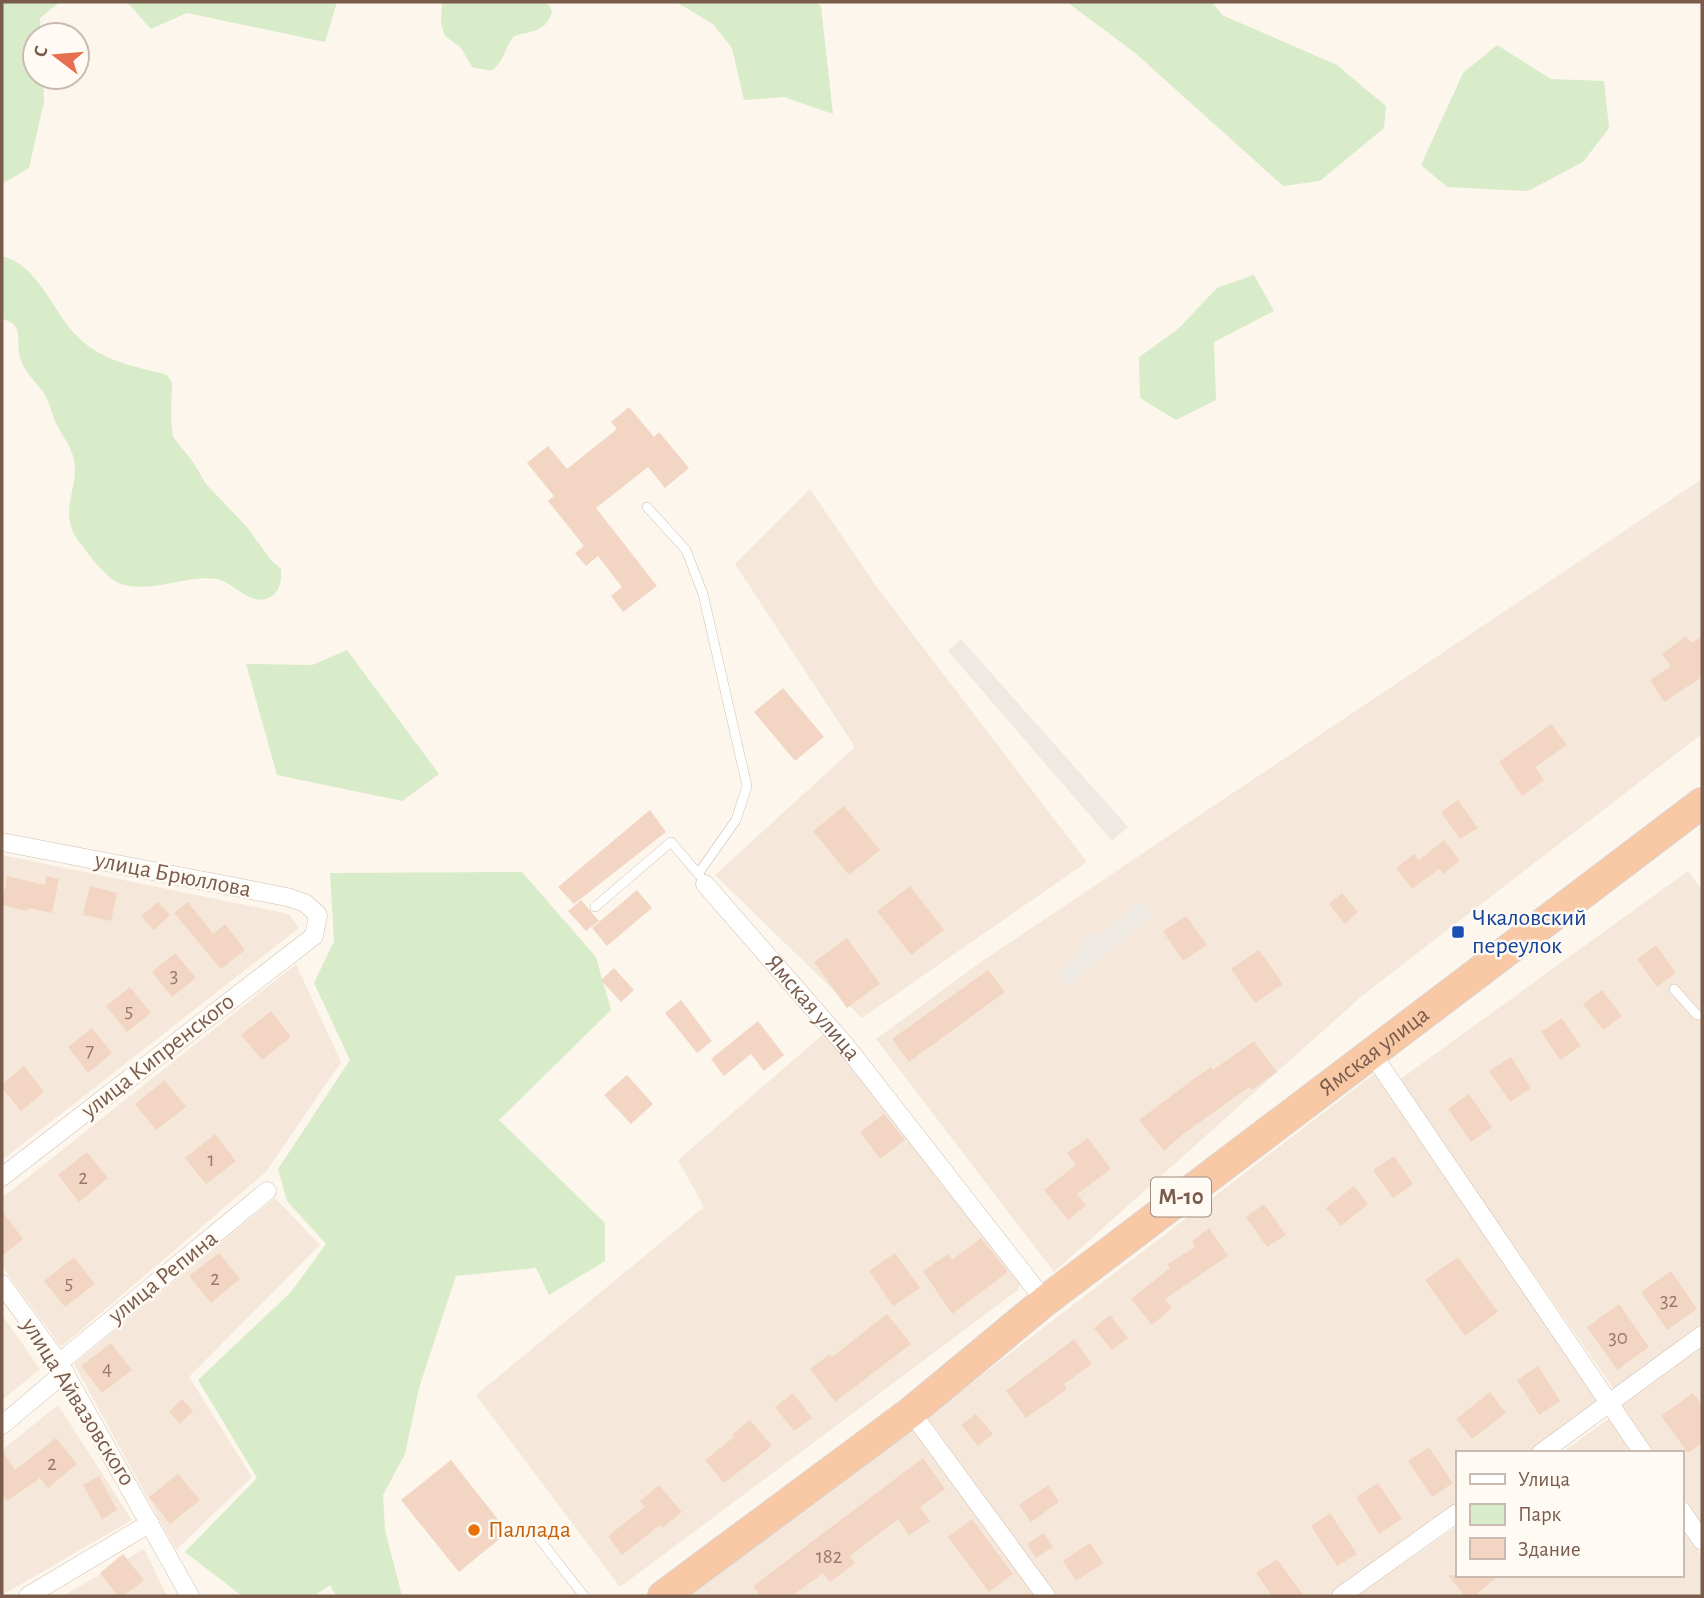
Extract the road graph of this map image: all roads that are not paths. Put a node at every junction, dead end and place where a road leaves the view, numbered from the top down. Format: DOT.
graph roads {
  1 [pos="647,507"];
  2 [pos="1702,803"];
  3 [pos="2,842"];
  4 [pos="702,879"];
  5 [pos="595,907"];
  6 [pos="314,936"];
  7 [pos="1674,989"];
  8 [pos="1702,1015"];
  9 [pos="1371,1052"];
  10 [pos="2,1177"];
  11 [pos="267,1191"];
  12 [pos="2,1284"];
  13 [pos="1045,1301"];
  14 [pos="1702,1335"];
  15 [pos="62,1368"];
  16 [pos="1610,1404"];
  17 [pos="911,1412"];
  18 [pos="2,1425"];
  19 [pos="1544,1451"];
  20 [pos="1642,1451"];
  21 [pos="1683,1513"];
  22 [pos="1456,1514"];
  23 [pos="150,1523"];
  24 [pos="534,1532"];
  25 [pos="1702,1541"];
  26 [pos="28,1596"];
  27 [pos="190,1596"];
  28 [pos="584,1596"];
  29 [pos="663,1596"];
  30 [pos="1046,1596"];
  31 [pos="1341,1596"];
  1 -- 4 [label="lane"];
  2 -- 9 [label="highway, Ямская улица / М-10"];
  3 -- 6 [label="street, улица Брюллова"];
  4 -- 5 [label="lane"];
  4 -- 13 [label="street, Ямская улица"];
  6 -- 10 [label="street, улица Кипренского"];
  7 -- 8 [label="lane"];
  9 -- 13 [label="highway, Ямская улица / М-10"];
  9 -- 16 [label="street"];
  11 -- 15 [label="street, улица Репина"];
  12 -- 15 [label="street, улица Айвазовского"];
  13 -- 17 [label="highway, Ямская улица / М-10"];
  14 -- 16 [label="street"];
  15 -- 18 [label="street, улица Репина"];
  15 -- 23 [label="street, улица Айвазовского"];
  16 -- 19 [label="street"];
  16 -- 20 [label="street"];
  17 -- 29 [label="highway, Ямская улица / М-10"];
  17 -- 30 [label="street"];
  21 -- 25 [label="street"];
  22 -- 31 [label="street"];
  23 -- 26 [label="street"];
  23 -- 27 [label="street, улица Айвазовского"];
  24 -- 28 [label="lane"];
}
